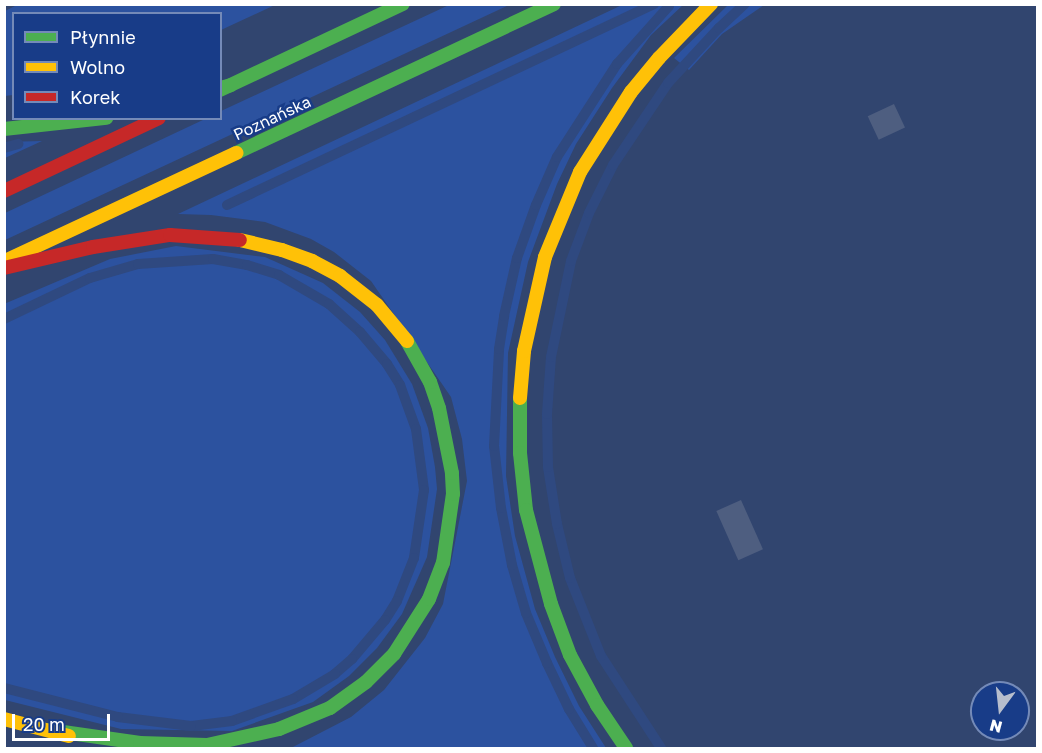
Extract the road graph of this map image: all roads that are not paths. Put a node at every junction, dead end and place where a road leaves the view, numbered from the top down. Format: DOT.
graph roads {
  1 [pos="403,4"];
  2 [pos="554,4"];
  3 [pos="711,4"];
  4 [pos="224,88"];
  5 [pos="87,120"];
  6 [pos="155,120"];
  7 [pos="4,129"];
  8 [pos="4,191"];
  9 [pos="4,261"];
  10 [pos="4,268"];
  11 [pos="4,718"];
  12 [pos="49,730"];
  13 [pos="114,748"];
  14 [pos="626,748"];
  1 -- 4 [label="main road"];
  2 -- 9 [label="main road, Poznańska"];
  3 -- 14 [label="main road"];
  5 -- 7 [label="main road"];
  6 -- 8 [label="main road"];
  10 -- 12 [label="main road"];
  11 -- 12 [label="main road"];
  12 -- 13 [label="main road"];
}
